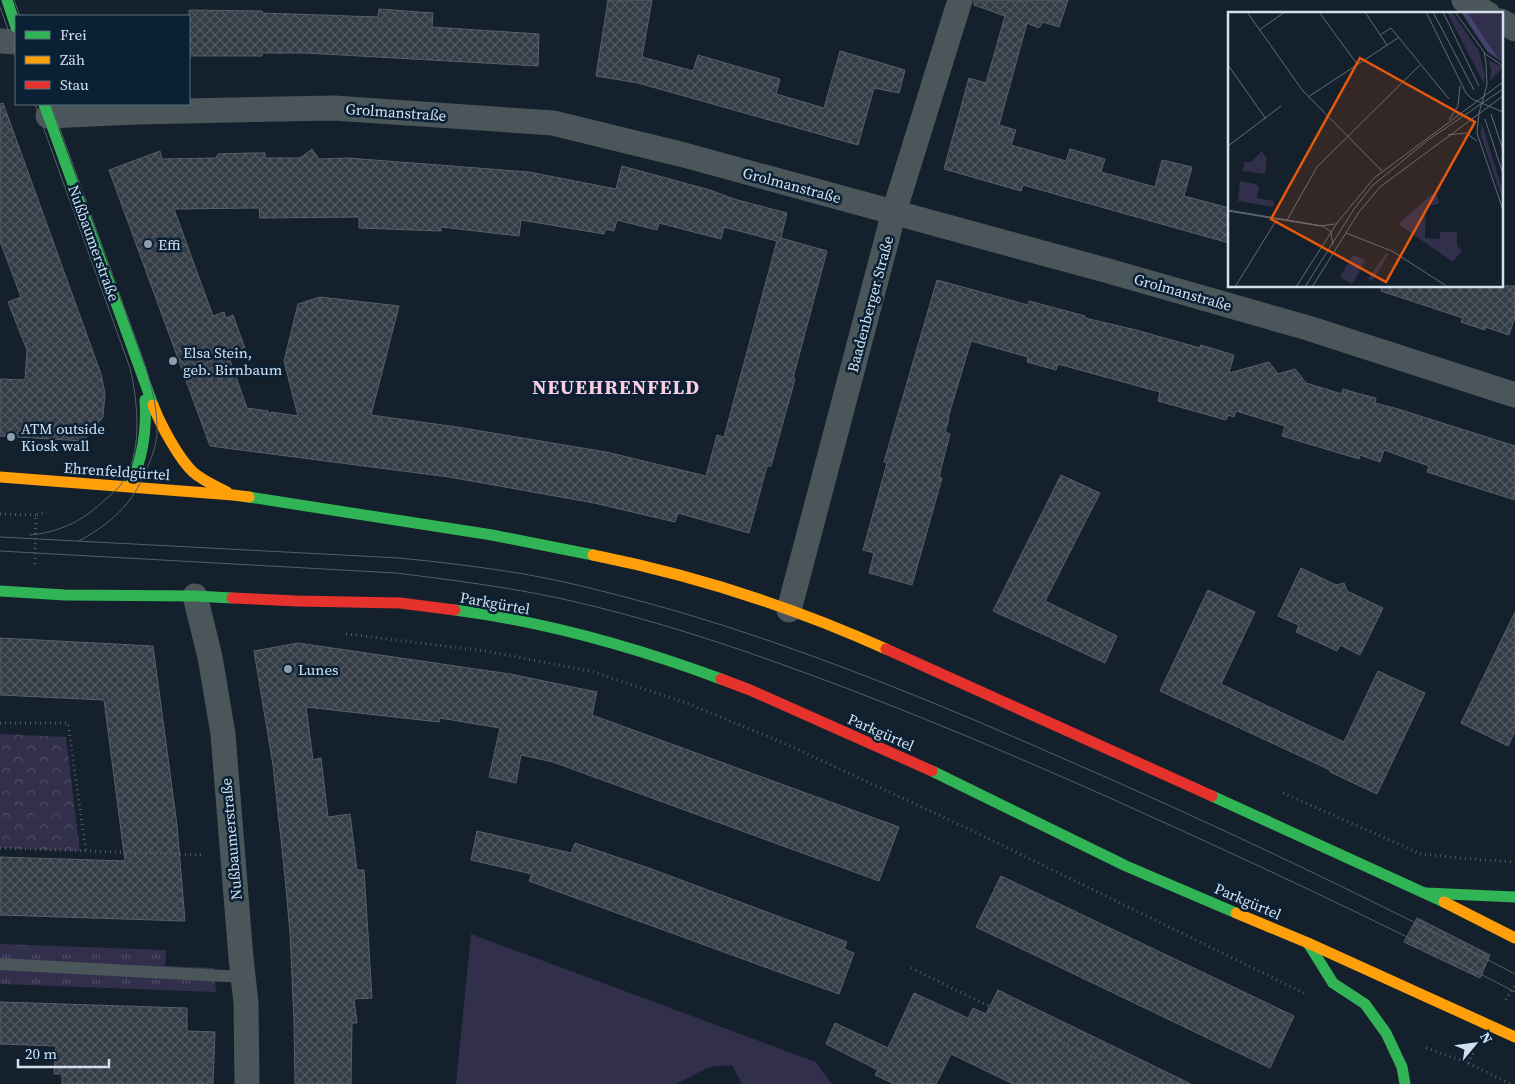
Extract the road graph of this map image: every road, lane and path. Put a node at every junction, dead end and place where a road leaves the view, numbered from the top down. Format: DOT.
graph roads {
  1 [pos="7,0"];
  2 [pos="960,0"];
  3 [pos="1464,0"];
  4 [pos="1485,12"];
  5 [pos="1502,22"];
  6 [pos="15,24"];
  7 [pos="1515,29"];
  8 [pos="0,41"];
  9 [pos="15,42"];
  10 [pos="46,110"];
  11 [pos="894,212"];
  12 [pos="143,384"];
  13 [pos="1515,395"];
  14 [pos="0,477"];
  15 [pos="72,482"];
  16 [pos="130,486"];
  17 [pos="232,495"];
  18 [pos="0,514"];
  19 [pos="36,515"];
  20 [pos="43,566"];
  21 [pos="0,591"];
  22 [pos="195,596"];
  23 [pos="789,610"];
  24 [pos="343,634"];
  25 [pos="0,723"];
  26 [pos="0,848"];
  27 [pos="86,852"];
  28 [pos="232,856"];
  29 [pos="1426,893"];
  30 [pos="1515,897"];
  31 [pos="1515,938"];
  32 [pos="1308,943"];
  33 [pos="0,964"];
  34 [pos="911,968"];
  35 [pos="243,977"];
  36 [pos="1305,994"];
  37 [pos="1386,1033"];
  38 [pos="1515,1037"];
  39 [pos="247,1084"];
  40 [pos="1148,1084"];
  41 [pos="1405,1084"];
  42 [pos="1510,1084"];
  1 -- 6 [label="main road"];
  2 -- 11 [label="street, Baadenberger Straße"];
  3 -- 4 [label="street"];
  5 -- 7 [label="street"];
  8 -- 9 [label="street"];
  10 -- 11 [label="street, Grolmanstraße"];
  10 -- 12 [label="main road, Nußbaumerstraße"];
  11 -- 13 [label="street, Grolmanstraße"];
  11 -- 23 [label="street, Baadenberger Straße"];
  12 -- 16 [label="main road, Nußbaumerstraße"];
  12 -- 17 [label="main road, Nußbaumerstraße"];
  14 -- 15 [label="main road, Ehrenfeldgürtel"];
  15 -- 16 [label="main road, Ehrenfeldgürtel"];
  15 -- 19 [label="path"];
  16 -- 17 [label="main road, Ehrenfeldgürtel"];
  17 -- 23 [label="main road"];
  18 -- 19 [label="path"];
  19 -- 20 [label="path"];
  21 -- 22 [label="main road"];
  22 -- 28 [label="street, Nußbaumerstraße"];
  22 -- 32 [label="main road, Parkgürtel"];
  23 -- 29 [label="main road"];
  24 -- 36 [label="path"];
  25 -- 27 [label="path"];
  26 -- 27 [label="path"];
  27 -- 28 [label="path"];
  28 -- 35 [label="street, Nußbaumerstraße"];
  29 -- 30 [label="main road"];
  29 -- 31 [label="main road"];
  32 -- 37 [label="main road"];
  32 -- 38 [label="main road, Parkgürtel"];
  33 -- 35 [label="lane"];
  34 -- 40 [label="path"];
  35 -- 39 [label="street, Nußbaumerstraße"];
  37 -- 41 [label="main road"];
  37 -- 42 [label="path"];
}
